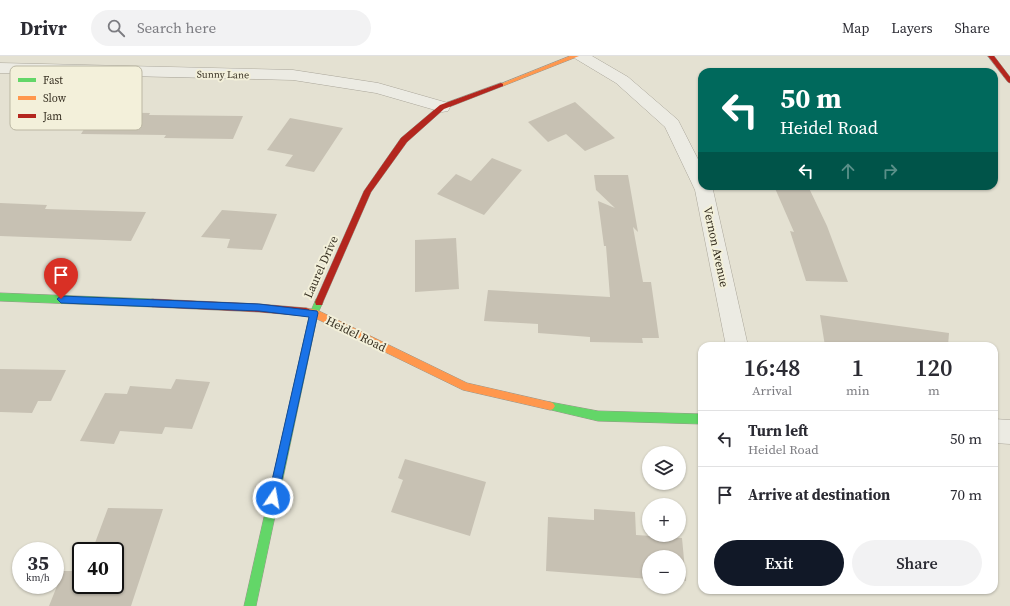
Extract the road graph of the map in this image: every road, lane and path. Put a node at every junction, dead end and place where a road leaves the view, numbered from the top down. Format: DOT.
graph roads {
  1 [pos="576,56"];
  2 [pos="580,56"];
  3 [pos="991,56"];
  4 [pos="0,68"];
  5 [pos="10,68"];
  6 [pos="142,71"];
  7 [pos="1010,81"];
  8 [pos="442,107"];
  9 [pos="698,178"];
  10 [pos="704,190"];
  11 [pos="0,297"];
  12 [pos="314,313"];
  13 [pos="737,342"];
  14 [pos="698,419"];
  15 [pos="998,431"];
  16 [pos="1010,432"];
  17 [pos="250,606"];
  1 -- 8 [label="street, Laurel Drive"];
  2 -- 9 [label="street, Vernon Avenue"];
  3 -- 7 [label="street"];
  4 -- 5 [label="street, Sunny Lane"];
  6 -- 8 [label="street, Sunny Lane"];
  8 -- 12 [label="street, Laurel Drive"];
  10 -- 13 [label="street, Vernon Avenue"];
  11 -- 12 [label="street, Heidel Road"];
  12 -- 14 [label="street, Heidel Road"];
  12 -- 17 [label="street, Laurel Drive"];
  15 -- 16 [label="street"];
}
